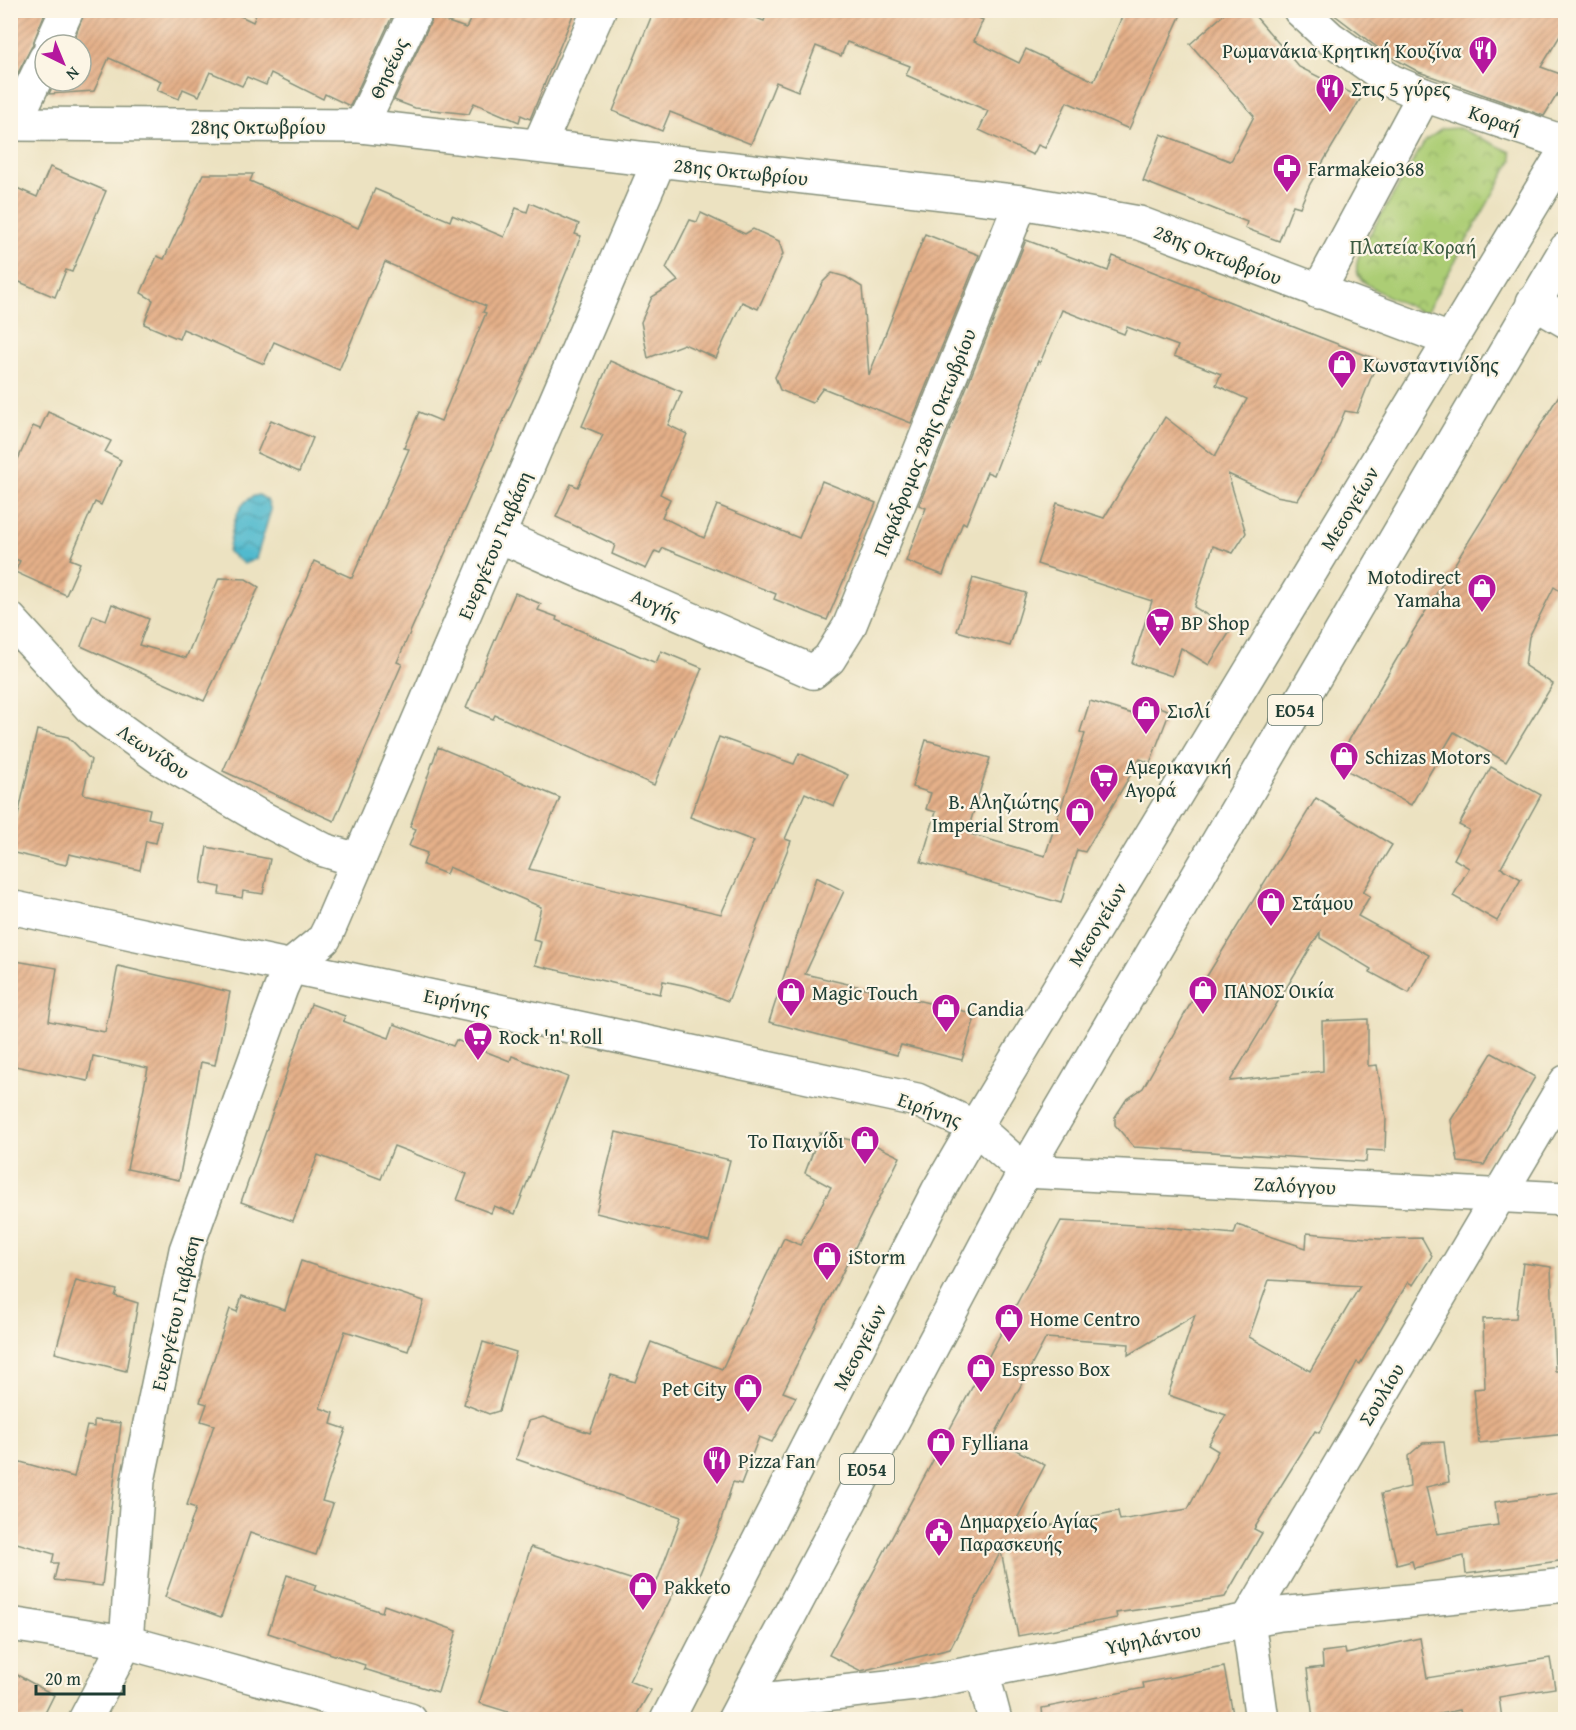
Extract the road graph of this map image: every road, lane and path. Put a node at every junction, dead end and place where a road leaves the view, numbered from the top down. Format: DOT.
graph roads {
  1 [pos="67,10"];
  2 [pos="416,10"];
  3 [pos="599,10"];
  4 [pos="1300,10"];
  5 [pos="56,33"];
  6 [pos="33,83"];
  7 [pos="1424,96"];
  8 [pos="13,124"];
  9 [pos="361,126"];
  10 [pos="1566,143"];
  11 [pos="539,145"];
  12 [pos="1566,149"];
  13 [pos="659,161"];
  14 [pos="1021,202"];
  15 [pos="1566,249"];
  16 [pos="1318,292"];
  17 [pos="1533,302"];
  18 [pos="1566,321"];
  19 [pos="1450,340"];
  20 [pos="499,536"];
  21 [pos="10,619"];
  22 [pos="813,672"];
  23 [pos="324,849"];
  24 [pos="360,856"];
  25 [pos="10,907"];
  26 [pos="329,929"];
  27 [pos="283,964"];
  28 [pos="358,980"];
  29 [pos="1566,1082"];
  30 [pos="975,1127"];
  31 [pos="1024,1171"];
  32 [pos="1498,1196"];
  33 [pos="1566,1199"];
  34 [pos="1566,1584"];
  35 [pos="1248,1620"];
  36 [pos="10,1624"];
  37 [pos="126,1642"];
  38 [pos="982,1671"];
  39 [pos="738,1711"];
  40 [pos="85,1719"];
  41 [pos="410,1719"];
  42 [pos="667,1719"];
  43 [pos="995,1719"];
  44 [pos="1262,1719"];
  1 -- 5 [label="street"];
  2 -- 9 [label="street, Θησέως"];
  3 -- 11 [label="street"];
  4 -- 7 [label="street, Κοραή"];
  6 -- 8 [label="street"];
  7 -- 10 [label="street, Κοραή"];
  7 -- 16 [label="street"];
  8 -- 9 [label="street, 28ης Οκτωβρίου"];
  9 -- 11 [label="street, 28ης Οκτωβρίου"];
  11 -- 13 [label="street, 28ης Οκτωβρίου"];
  12 -- 19 [label="street, Μεσογείων / ΕΟ54"];
  13 -- 14 [label="street, 28ης Οκτωβρίου"];
  13 -- 20 [label="street, Ευεργέτου Γιαβάση"];
  14 -- 16 [label="street, 28ης Οκτωβρίου"];
  14 -- 22 [label="street, Παράδρομος 28ης Οκτωβρίου"];
  15 -- 17 [label="street, ΕΟ54"];
  16 -- 19 [label="street, 28ης Οκτωβρίου"];
  17 -- 18 [label="street"];
  17 -- 31 [label="street, ΕΟ54"];
  19 -- 30 [label="street, Μεσογείων / ΕΟ54"];
  20 -- 22 [label="street, Αυγής"];
  20 -- 24 [label="street, Ευεργέτου Γιαβάση"];
  21 -- 23 [label="street, Λεωνίδου"];
  23 -- 24 [label="street, Λεωνίδου"];
  23 -- 27 [label="street"];
  24 -- 26 [label="street, Ευεργέτου Γιαβάση"];
  25 -- 27 [label="street, Ειρήνης"];
  26 -- 27 [label="street, Ευεργέτου Γιαβάση"];
  26 -- 28 [label="street"];
  27 -- 28 [label="street, Ειρήνης"];
  27 -- 37 [label="street, Ευεργέτου Γιαβάση"];
  28 -- 30 [label="street, Ειρήνης"];
  29 -- 32 [label="street, Σουλίου"];
  30 -- 31 [label="street, Ειρήνης"];
  30 -- 42 [label="street, Μεσογείων / ΕΟ54"];
  31 -- 32 [label="street, Ζαλόγγου"];
  31 -- 39 [label="street, ΕΟ54"];
  32 -- 33 [label="street, Ζαλόγγου"];
  32 -- 35 [label="street, Σουλίου"];
  34 -- 35 [label="street, Υψηλάντου"];
  35 -- 38 [label="street, Υψηλάντου"];
  35 -- 44 [label="street"];
  36 -- 37 [label="street"];
  37 -- 40 [label="street, Ευεργέτου Γιαβάση"];
  37 -- 41 [label="street"];
  38 -- 39 [label="street, Υψηλάντου"];
  38 -- 43 [label="street"];
}
